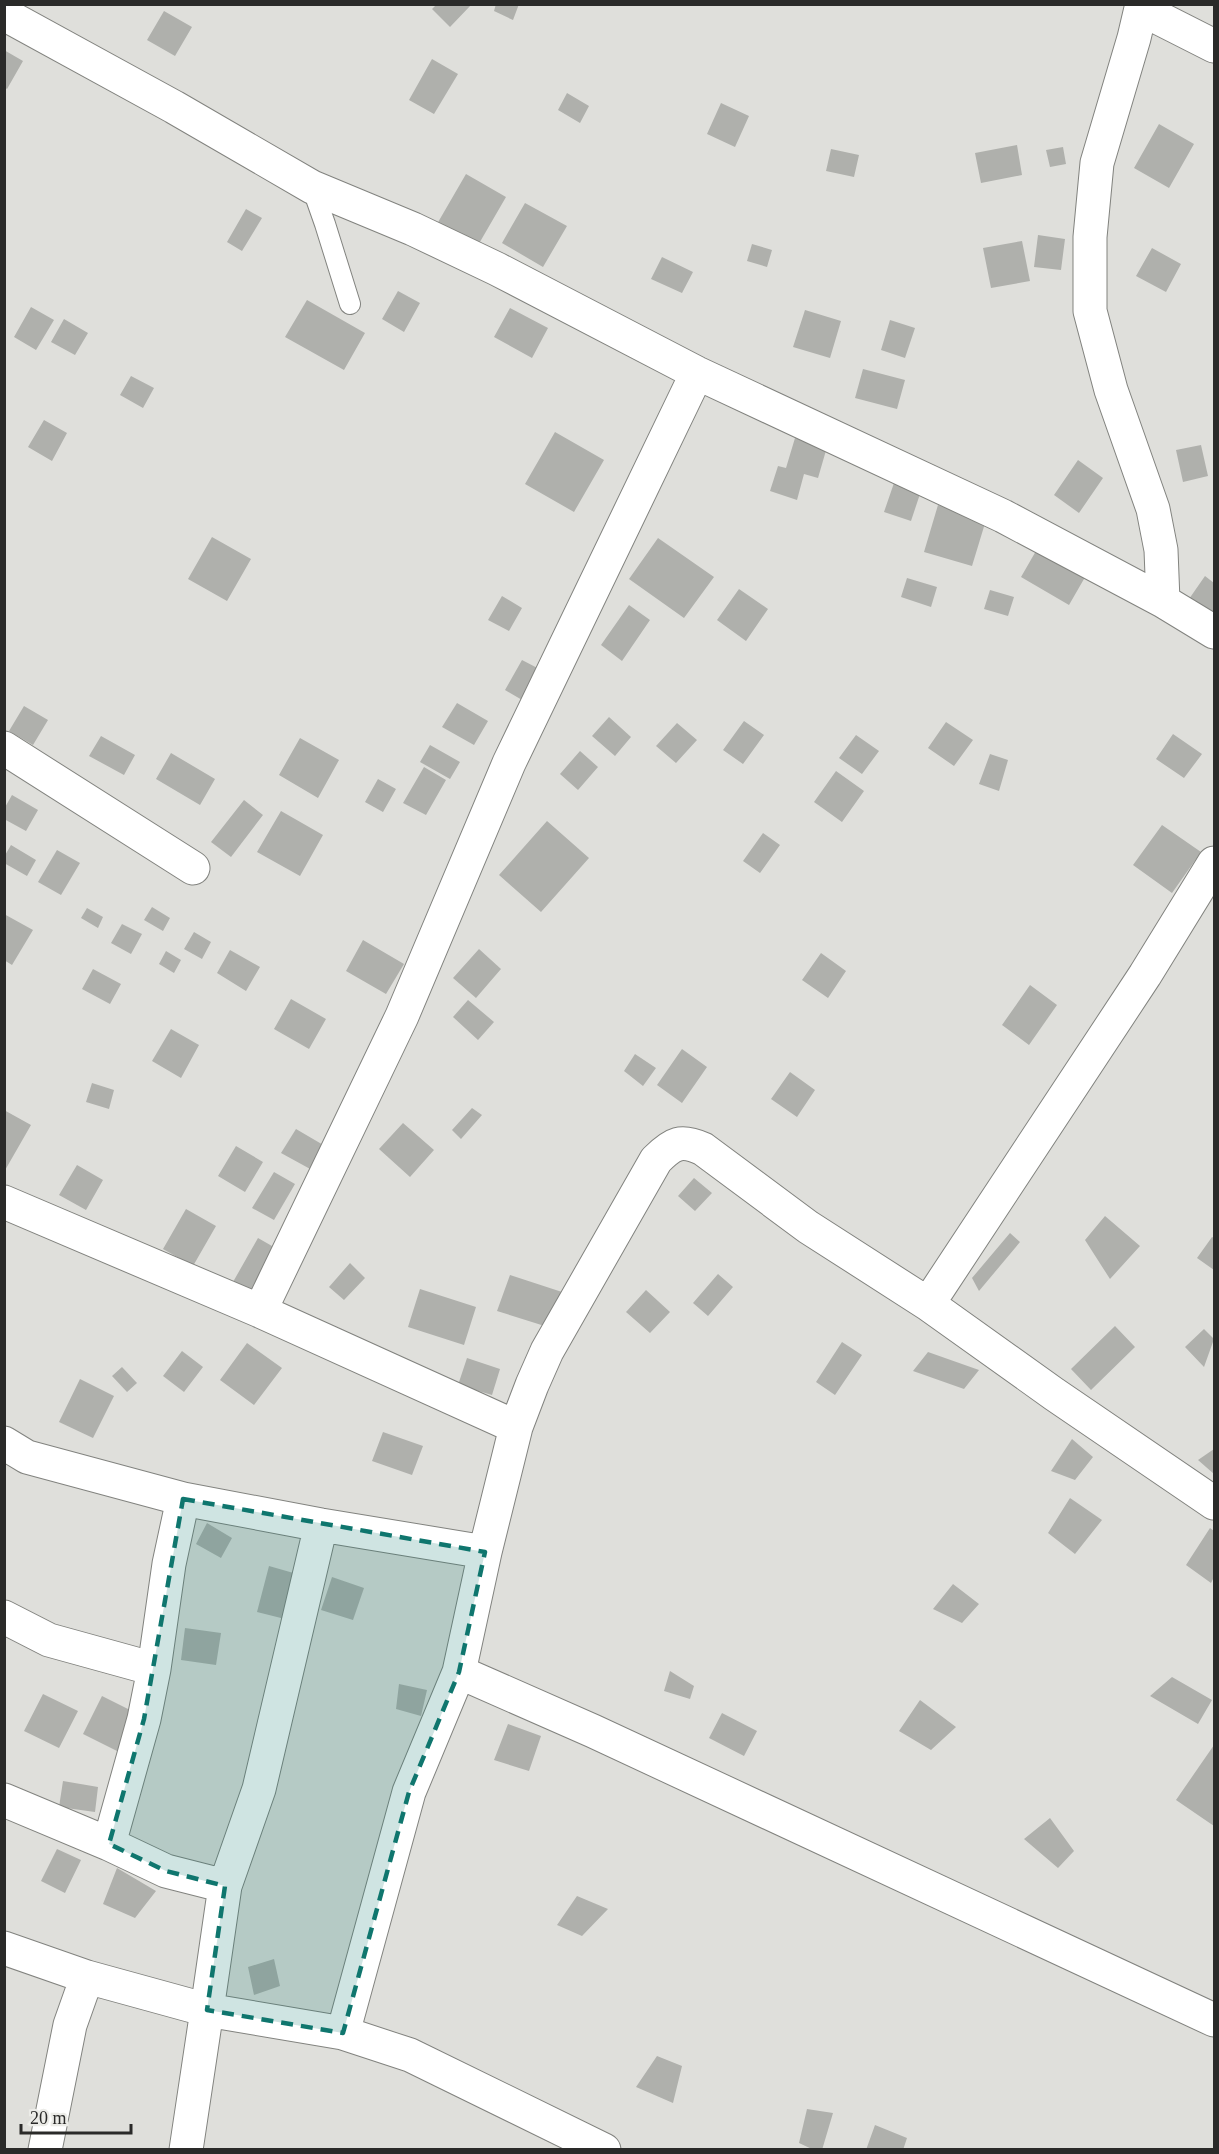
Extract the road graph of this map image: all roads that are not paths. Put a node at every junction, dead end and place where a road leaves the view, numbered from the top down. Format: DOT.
graph roads {
  1 [pos="1141,7"];
  2 [pos="4,14"];
  3 [pos="1215,46"];
  4 [pos="312,187"];
  5 [pos="350,304"];
  6 [pos="697,373"];
  7 [pos="1163,601"];
  8 [pos="1215,632"];
  9 [pos="4,748"];
  10 [pos="193,868"];
  11 [pos="1211,877"];
  12 [pos="4,1202"];
  13 [pos="928,1304"];
  14 [pos="260,1311"];
  15 [pos="516,1427"];
  16 [pos="4,1443"];
  17 [pos="183,1499"];
  18 [pos="1215,1503"];
  19 [pos="321,1525"];
  20 [pos="485,1552"];
  21 [pos="4,1617"];
  22 [pos="154,1669"];
  23 [pos="459,1672"];
  24 [pos="4,1800"];
  25 [pos="110,1844"];
  26 [pos="225,1886"];
  27 [pos="4,1947"];
  28 [pos="87,1977"];
  29 [pos="207,2010"];
  30 [pos="1215,2020"];
  31 [pos="343,2033"];
  32 [pos="45,2150"];
  33 [pos="186,2150"];
  34 [pos="604,2150"];
  1 -- 3 [label="street"];
  1 -- 7 [label="street"];
  2 -- 4 [label="street"];
  4 -- 5 [label="lane"];
  4 -- 6 [label="street"];
  6 -- 7 [label="street"];
  6 -- 14 [label="street"];
  7 -- 8 [label="street"];
  9 -- 10 [label="street"];
  11 -- 13 [label="street"];
  12 -- 14 [label="street"];
  13 -- 15 [label="street"];
  13 -- 18 [label="street"];
  14 -- 15 [label="street"];
  15 -- 20 [label="street"];
  16 -- 17 [label="street"];
  17 -- 19 [label="street"];
  17 -- 22 [label="street"];
  19 -- 20 [label="street"];
  19 -- 26 [label="street"];
  20 -- 23 [label="street"];
  21 -- 22 [label="street"];
  22 -- 25 [label="street"];
  23 -- 30 [label="street"];
  23 -- 31 [label="street"];
  24 -- 25 [label="street"];
  25 -- 26 [label="street"];
  26 -- 29 [label="street"];
  27 -- 28 [label="street"];
  28 -- 29 [label="street"];
  28 -- 32 [label="street"];
  29 -- 31 [label="street"];
  29 -- 33 [label="street"];
  31 -- 34 [label="street"];
}
